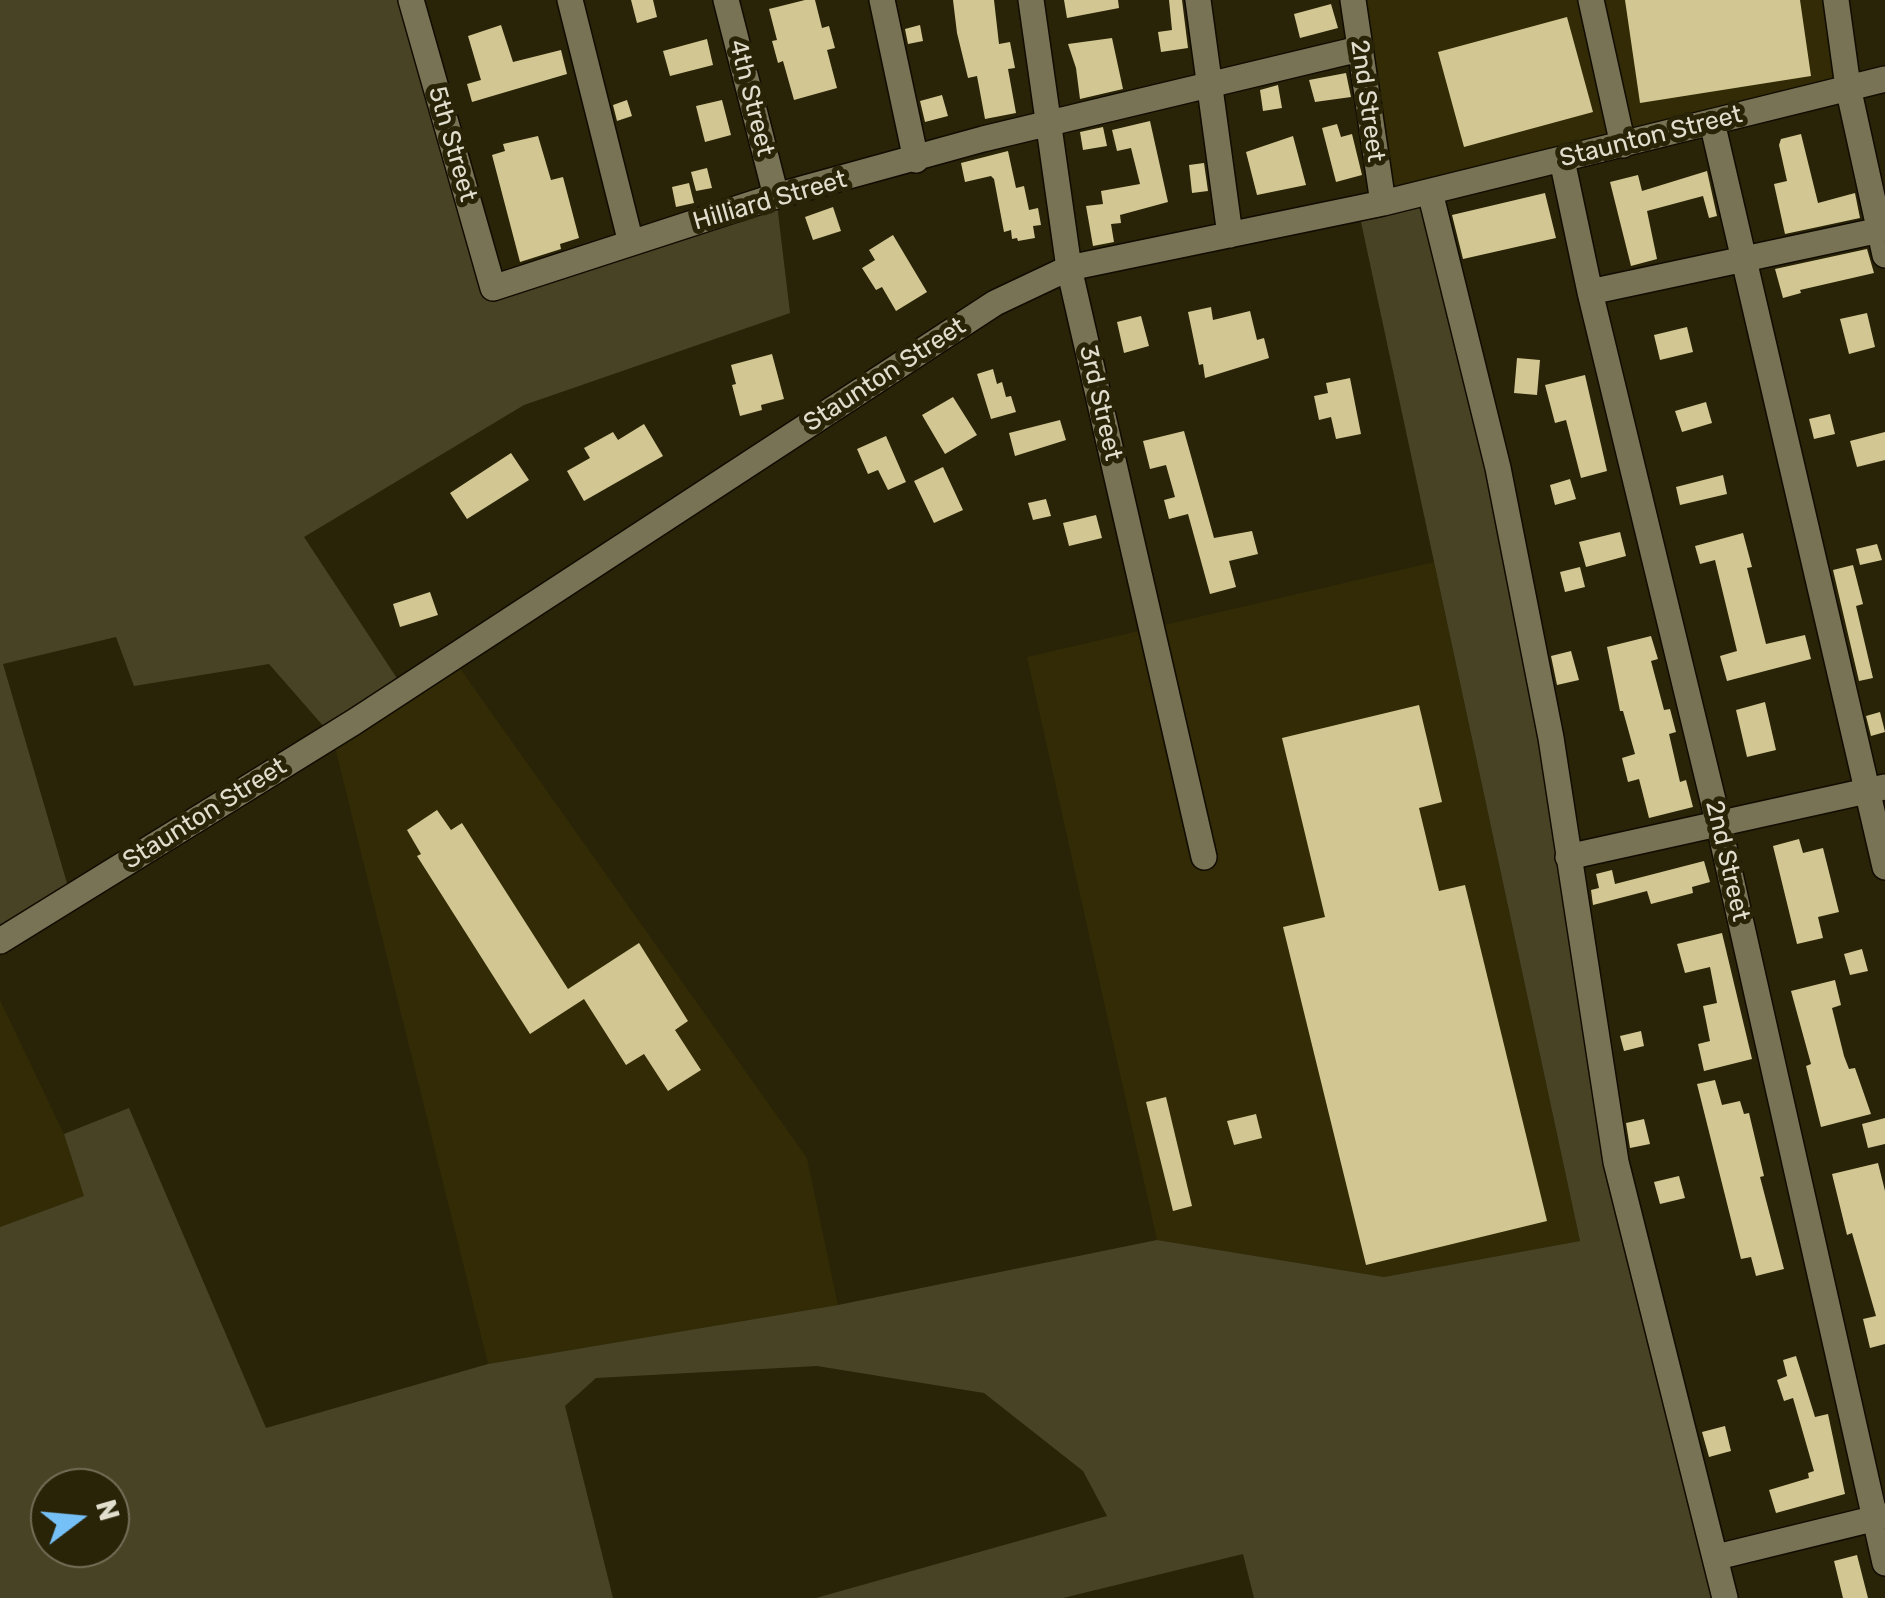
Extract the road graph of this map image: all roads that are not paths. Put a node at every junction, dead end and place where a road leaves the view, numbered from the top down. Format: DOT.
graph roads {
  1 [pos="411,0"];
  2 [pos="570,0"];
  3 [pos="726,0"];
  4 [pos="882,0"];
  5 [pos="1031,0"];
  6 [pos="1198,0"];
  7 [pos="1353,0"];
  8 [pos="1591,0"];
  9 [pos="1836,0"];
  10 [pos="1359,49"];
  11 [pos="1885,78"];
  12 [pos="1210,84"];
  13 [pos="1848,87"];
  14 [pos="1712,122"];
  15 [pos="1051,124"];
  16 [pos="1623,144"];
  17 [pos="916,160"];
  18 [pos="1562,160"];
  19 [pos="1430,192"];
  20 [pos="776,196"];
  21 [pos="1382,203"];
  22 [pos="1882,228"];
  23 [pos="1230,235"];
  24 [pos="631,243"];
  25 [pos="1885,256"];
  26 [pos="1744,258"];
  27 [pos="1069,268"];
  28 [pos="493,288"];
  29 [pos="1590,292"];
  30 [pos="1876,789"];
  31 [pos="1719,825"];
  32 [pos="1204,857"];
  33 [pos="1568,857"];
  34 [pos="1885,867"];
  35 [pos="0,941"];
  36 [pos="1880,1517"];
  37 [pos="1716,1557"];
  38 [pos="1885,1563"];
  39 [pos="1725,1598"];
  1 -- 28 [label="street, 5th Street"];
  2 -- 24 [label="street"];
  3 -- 20 [label="street, 4th Street"];
  4 -- 17 [label="street"];
  5 -- 15 [label="street, 3rd Street"];
  6 -- 12 [label="street"];
  7 -- 10 [label="street, 2nd Street"];
  8 -- 16 [label="street"];
  9 -- 13 [label="street"];
  10 -- 12 [label="street, Hilliard Street"];
  10 -- 21 [label="street, 2nd Street"];
  11 -- 13 [label="street, Staunton Street"];
  12 -- 15 [label="street, Hilliard Street"];
  12 -- 23 [label="street"];
  13 -- 14 [label="street, Staunton Street"];
  13 -- 22 [label="street"];
  14 -- 16 [label="street, Staunton Street"];
  14 -- 26 [label="street"];
  15 -- 17 [label="street, Hilliard Street"];
  15 -- 27 [label="street, 3rd Street"];
  16 -- 18 [label="street, Staunton Street"];
  17 -- 20 [label="street, Hilliard Street"];
  18 -- 19 [label="street, Staunton Street"];
  18 -- 29 [label="street, 2nd Street"];
  19 -- 21 [label="street, Staunton Street"];
  19 -- 33 [label="street"];
  20 -- 24 [label="street, Hilliard Street"];
  21 -- 23 [label="street, Staunton Street"];
  22 -- 25 [label="street"];
  22 -- 26 [label="street"];
  23 -- 27 [label="street, Staunton Street"];
  24 -- 28 [label="street, Hilliard Street"];
  26 -- 29 [label="street"];
  26 -- 30 [label="street"];
  27 -- 32 [label="street, 3rd Street"];
  27 -- 35 [label="street, Staunton Street"];
  29 -- 31 [label="street, 2nd Street"];
  30 -- 31 [label="street"];
  30 -- 34 [label="street"];
  31 -- 33 [label="street"];
  31 -- 36 [label="street, 2nd Street"];
  33 -- 37 [label="street"];
  36 -- 37 [label="street"];
  36 -- 38 [label="street, 2nd Street"];
  37 -- 39 [label="street"];
}
